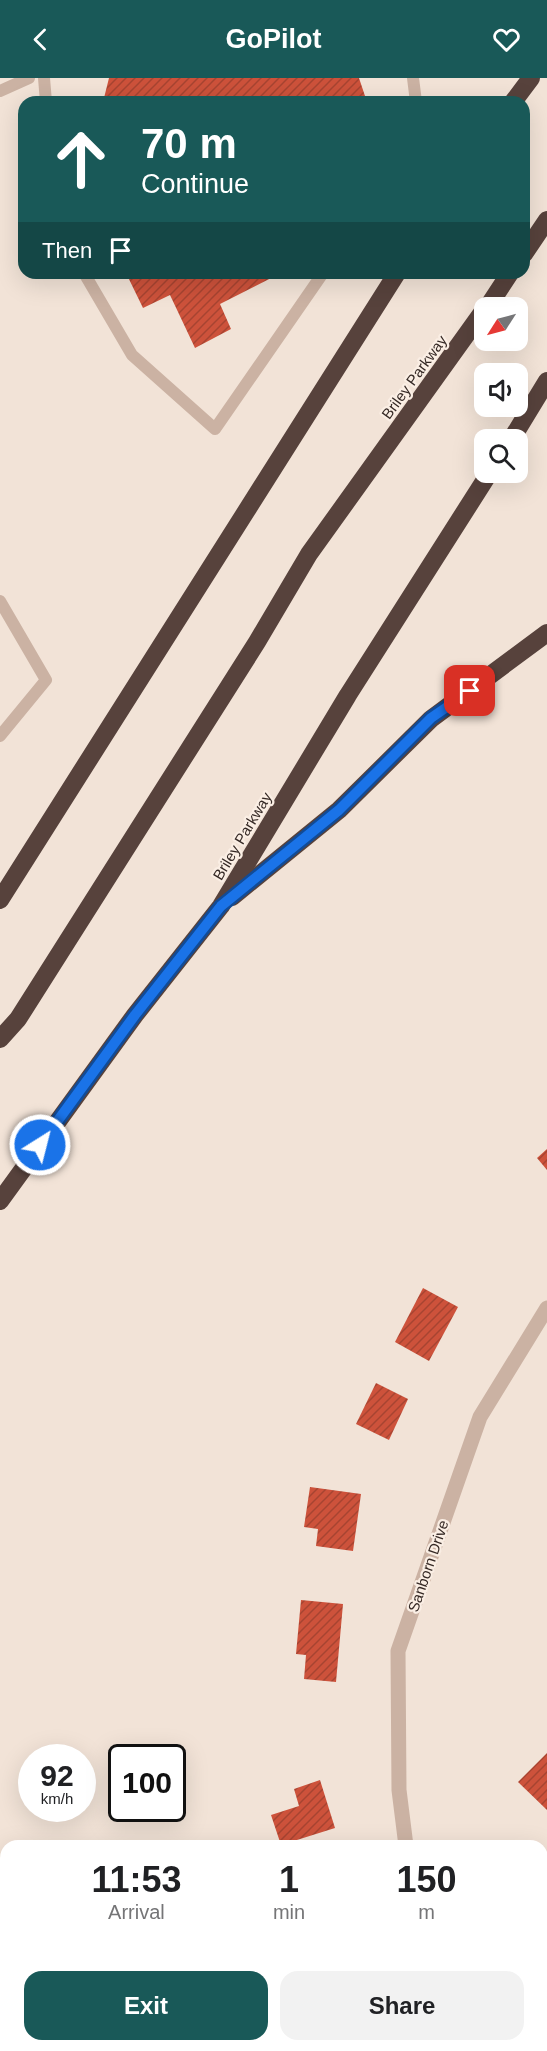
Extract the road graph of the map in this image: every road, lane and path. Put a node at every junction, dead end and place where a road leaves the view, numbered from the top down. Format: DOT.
graph roads {
  1 [pos="29,78"];
  2 [pos="44,78"];
  3 [pos="413,78"];
  4 [pos="531,78"];
  5 [pos="0,91"];
  6 [pos="46,96"];
  7 [pos="415,96"];
  8 [pos="518,96"];
  9 [pos="547,220"];
  10 [pos="530,245"];
  11 [pos="87,279"];
  12 [pos="319,279"];
  13 [pos="393,279"];
  14 [pos="506,279"];
  15 [pos="494,297"];
  16 [pos="474,326"];
  17 [pos="547,381"];
  18 [pos="518,429"];
  19 [pos="483,483"];
  20 [pos="0,601"];
  21 [pos="547,633"];
  22 [pos="0,736"];
  23 [pos="0,900"];
  24 [pos="221,906"];
  25 [pos="0,1039"];
  26 [pos="0,1201"];
  27 [pos="547,1308"];
  28 [pos="405,1840"];
  1 -- 5 [label="lane"];
  2 -- 6 [label="lane"];
  3 -- 7 [label="lane"];
  4 -- 8 [label="highway"];
  9 -- 10 [label="highway"];
  11 -- 12 [label="lane"];
  13 -- 23 [label="highway"];
  14 -- 15 [label="highway, Briley Parkway"];
  16 -- 25 [label="highway, Briley Parkway"];
  17 -- 18 [label="highway"];
  19 -- 24 [label="highway, Briley Parkway"];
  20 -- 22 [label="lane"];
  21 -- 24 [label="highway"];
  24 -- 26 [label="highway, Briley Parkway"];
  27 -- 28 [label="street, Sanborn Drive"];
}
